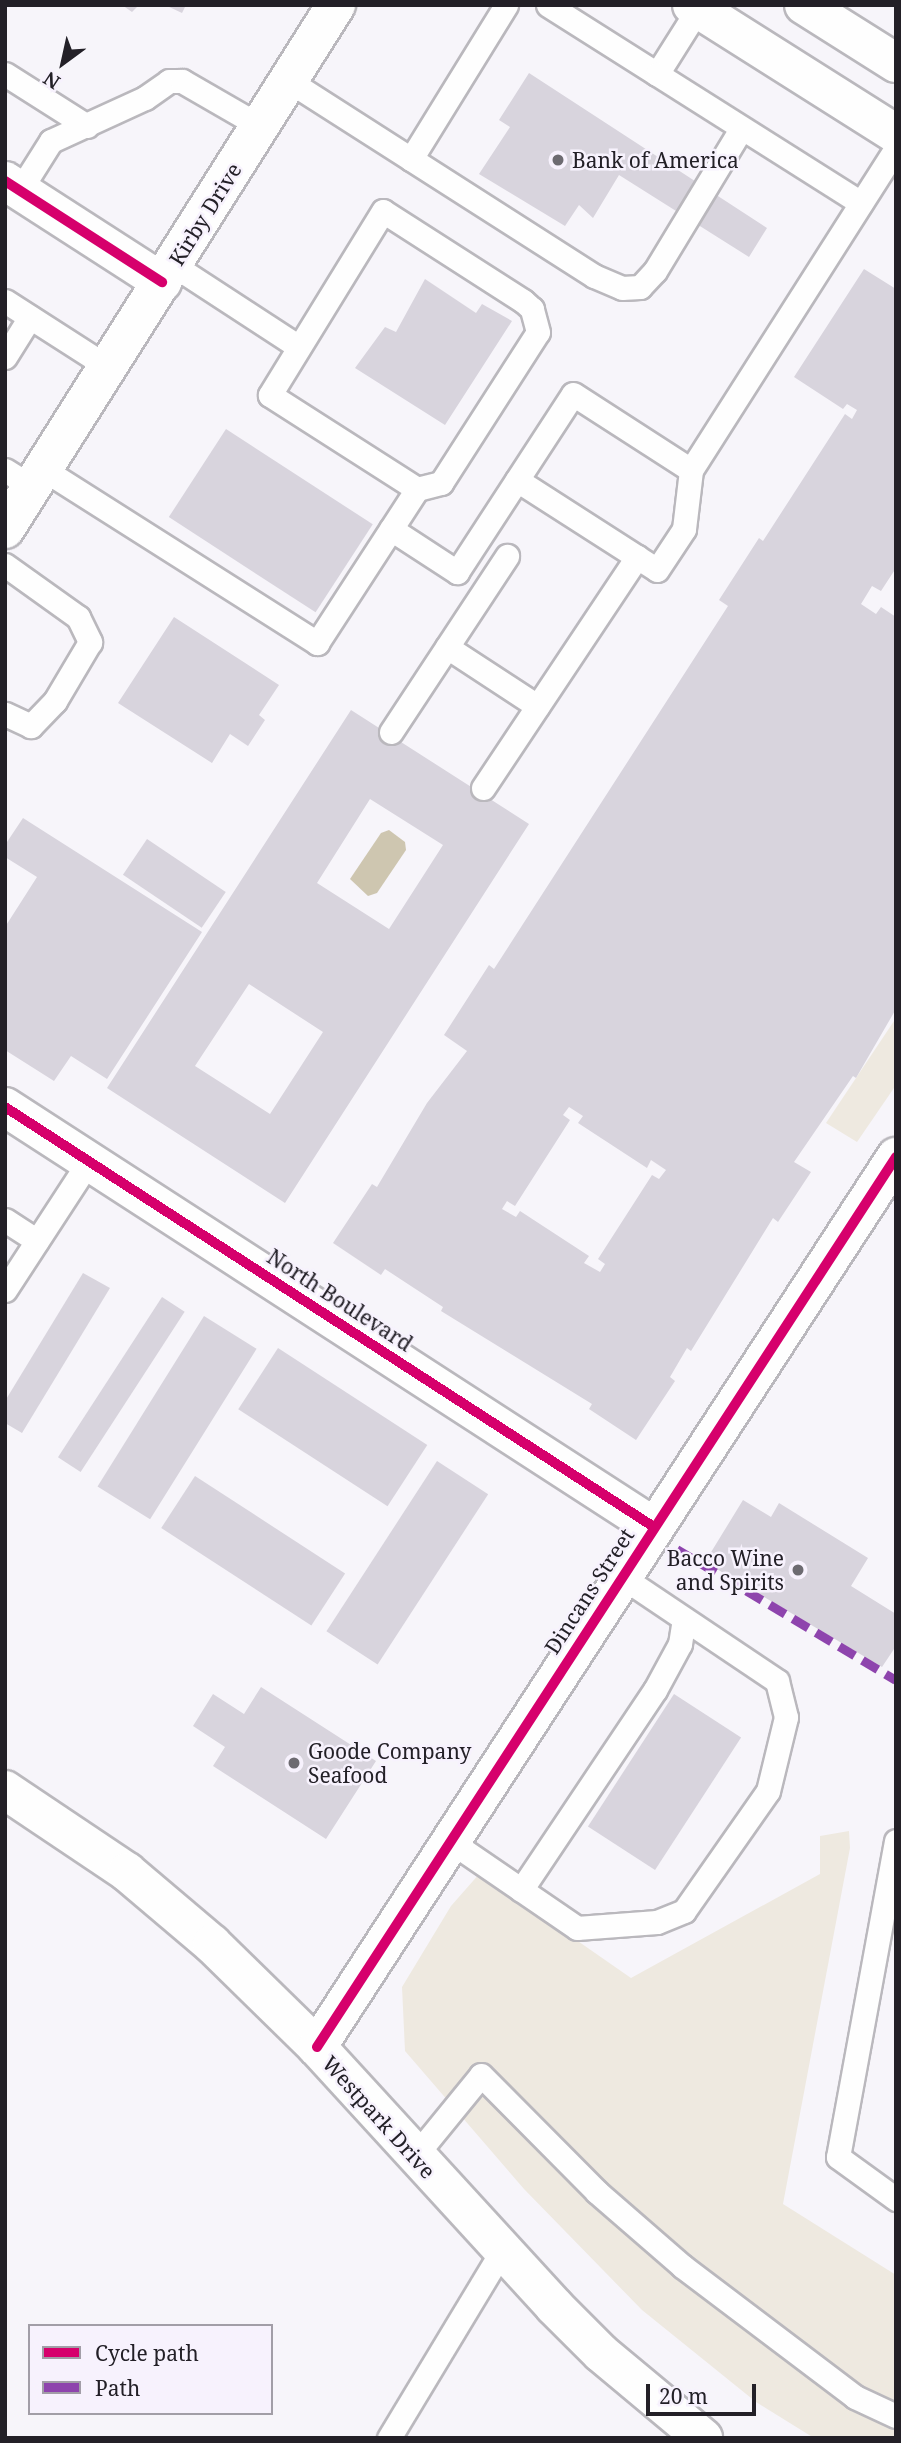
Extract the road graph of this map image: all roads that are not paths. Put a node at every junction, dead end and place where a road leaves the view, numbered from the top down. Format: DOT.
graph roads {
  1 [pos="335,5"];
  2 [pos="506,5"];
  3 [pos="548,5"];
  4 [pos="804,5"];
  5 [pos="695,7"];
  6 [pos="896,63"];
  7 [pos="5,74"];
  8 [pos="657,74"];
  9 [pos="289,81"];
  10 [pos="87,126"];
  11 [pos="260,126"];
  12 [pos="741,129"];
  13 [pos="896,134"];
  14 [pos="896,148"];
  15 [pos="411,159"];
  16 [pos="12,186"];
  17 [pos="861,203"];
  18 [pos="167,274"];
  19 [pos="5,301"];
  20 [pos="30,317"];
  21 [pos="299,348"];
  22 [pos="5,357"];
  23 [pos="108,366"];
  24 [pos="691,470"];
  25 [pos="27,475"];
  26 [pos="517,480"];
  27 [pos="417,489"];
  28 [pos="5,529"];
  29 [pos="391,529"];
  30 [pos="507,556"];
  31 [pos="637,557"];
  32 [pos="5,565"];
  33 [pos="447,647"];
  34 [pos="537,706"];
  35 [pos="5,714"];
  36 [pos="391,732"];
  37 [pos="483,788"];
  38 [pos="5,1107"];
  39 [pos="896,1157"];
  40 [pos="89,1161"];
  41 [pos="5,1220"];
  42 [pos="37,1241"];
  43 [pos="5,1290"];
  44 [pos="654,1527"];
  45 [pos="621,1576"];
  46 [pos="684,1620"];
  47 [pos="5,1790"];
  48 [pos="450,1841"];
  49 [pos="896,1841"];
  50 [pos="521,1890"];
  51 [pos="317,2047"];
  52 [pos="415,2156"];
  53 [pos="896,2199"];
  54 [pos="501,2252"];
  55 [pos="896,2416"];
  56 [pos="389,2438"];
  57 [pos="704,2438"];
  1 -- 9 [label="street, Kirby Drive"];
  2 -- 15 [label="lane"];
  3 -- 8 [label="lane"];
  4 -- 6 [label="street"];
  5 -- 8 [label="lane"];
  5 -- 13 [label="street"];
  7 -- 10 [label="lane"];
  8 -- 12 [label="lane"];
  9 -- 11 [label="street, Kirby Drive"];
  9 -- 15 [label="lane"];
  10 -- 11 [label="lane"];
  10 -- 16 [label="lane"];
  11 -- 18 [label="street, Kirby Drive"];
  12 -- 15 [label="lane"];
  12 -- 17 [label="lane"];
  14 -- 17 [label="lane"];
  16 -- 18 [label="street"];
  17 -- 24 [label="lane"];
  18 -- 21 [label="lane"];
  18 -- 23 [label="street, Kirby Drive"];
  19 -- 20 [label="lane"];
  20 -- 22 [label="lane"];
  20 -- 23 [label="lane"];
  21 -- 27 [label="lane"];
  21 -- 27 [label="lane"];
  23 -- 25 [label="street, Kirby Drive"];
  24 -- 26 [label="lane"];
  24 -- 31 [label="lane"];
  25 -- 28 [label="street, Kirby Drive"];
  25 -- 29 [label="lane"];
  26 -- 29 [label="lane"];
  26 -- 31 [label="lane"];
  27 -- 29 [label="lane"];
  30 -- 33 [label="lane"];
  31 -- 34 [label="lane"];
  32 -- 35 [label="lane"];
  33 -- 34 [label="lane"];
  33 -- 36 [label="lane"];
  34 -- 37 [label="lane"];
  38 -- 40 [label="street, North Boulevard"];
  39 -- 44 [label="street, Dincans Street"];
  40 -- 42 [label="lane"];
  40 -- 44 [label="street, North Boulevard"];
  41 -- 42 [label="lane"];
  42 -- 43 [label="lane"];
  44 -- 45 [label="street, Dincans Street"];
  45 -- 46 [label="lane"];
  45 -- 48 [label="street, Dincans Street"];
  46 -- 50 [label="lane"];
  46 -- 50 [label="lane"];
  47 -- 51 [label="street, Westpark Drive"];
  48 -- 50 [label="lane"];
  48 -- 51 [label="street, Dincans Street"];
  49 -- 53 [label="lane"];
  51 -- 52 [label="street, Westpark Drive"];
  52 -- 54 [label="street, Westpark Drive"];
  52 -- 55 [label="lane"];
  54 -- 56 [label="lane"];
  54 -- 57 [label="street, Westpark Drive"];
}
